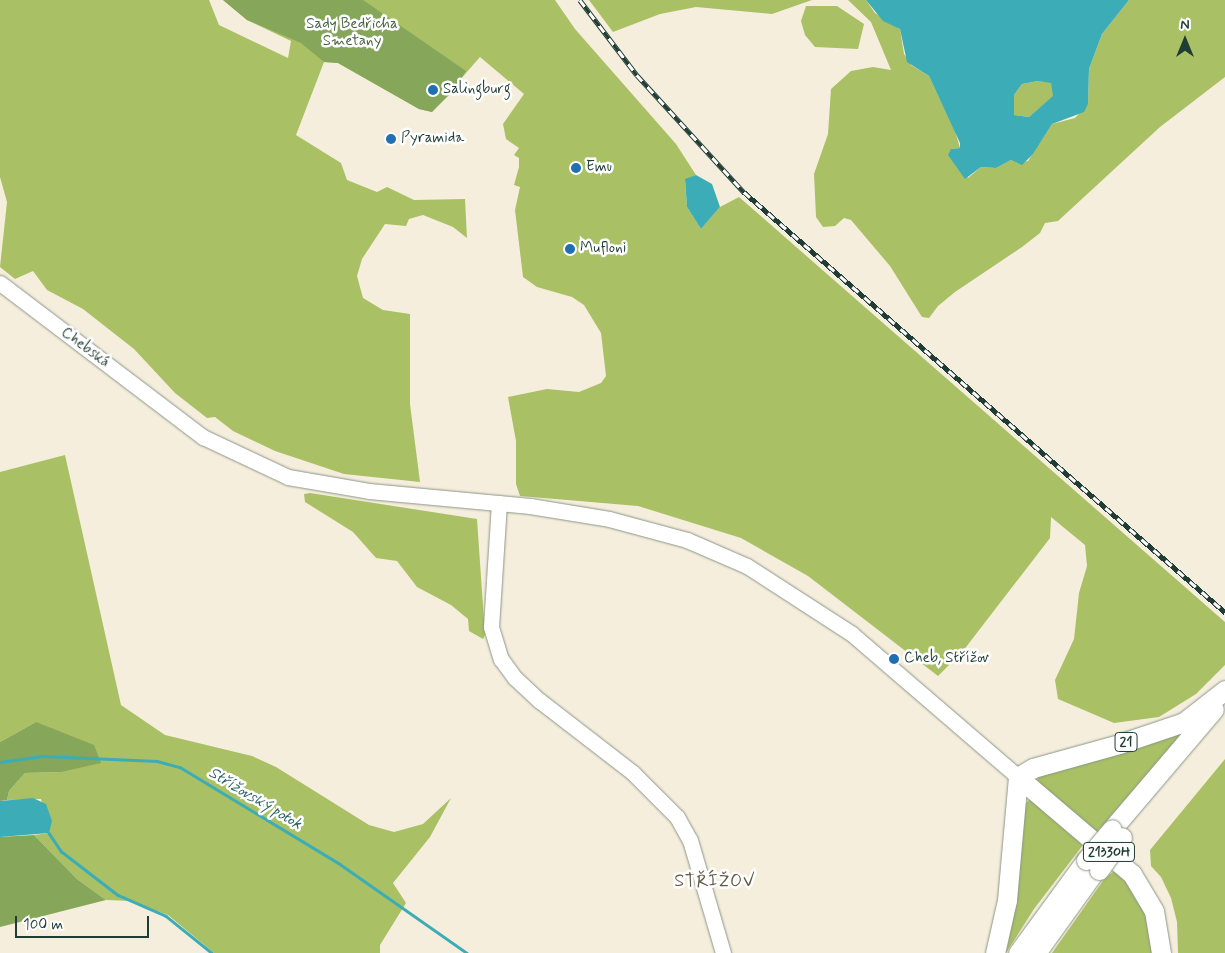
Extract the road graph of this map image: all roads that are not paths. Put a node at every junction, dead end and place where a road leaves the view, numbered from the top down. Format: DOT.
graph roads {
  1 [pos="0,283"];
  2 [pos="499,503"];
  3 [pos="1225,690"];
  4 [pos="1225,697"];
  5 [pos="1225,702"];
  6 [pos="1018,777"];
  7 [pos="1117,833"];
  8 [pos="1094,866"];
  9 [pos="723,953"];
  10 [pos="996,953"];
  11 [pos="1018,953"];
  12 [pos="1036,953"];
  13 [pos="1044,953"];
  14 [pos="1162,953"];
  1 -- 2 [label="street, Chebská"];
  2 -- 6 [label="street, 21330H"];
  2 -- 9 [label="street"];
  3 -- 6 [label="highway, 21"];
  4 -- 7 [label="highway"];
  5 -- 7 [label="highway"];
  6 -- 10 [label="highway"];
  6 -- 14 [label="highway, 21330H"];
  7 -- 8 [label="highway, bridge"];
  8 -- 11 [label="highway"];
  8 -- 12 [label="highway"];
  8 -- 13 [label="highway"];
}
